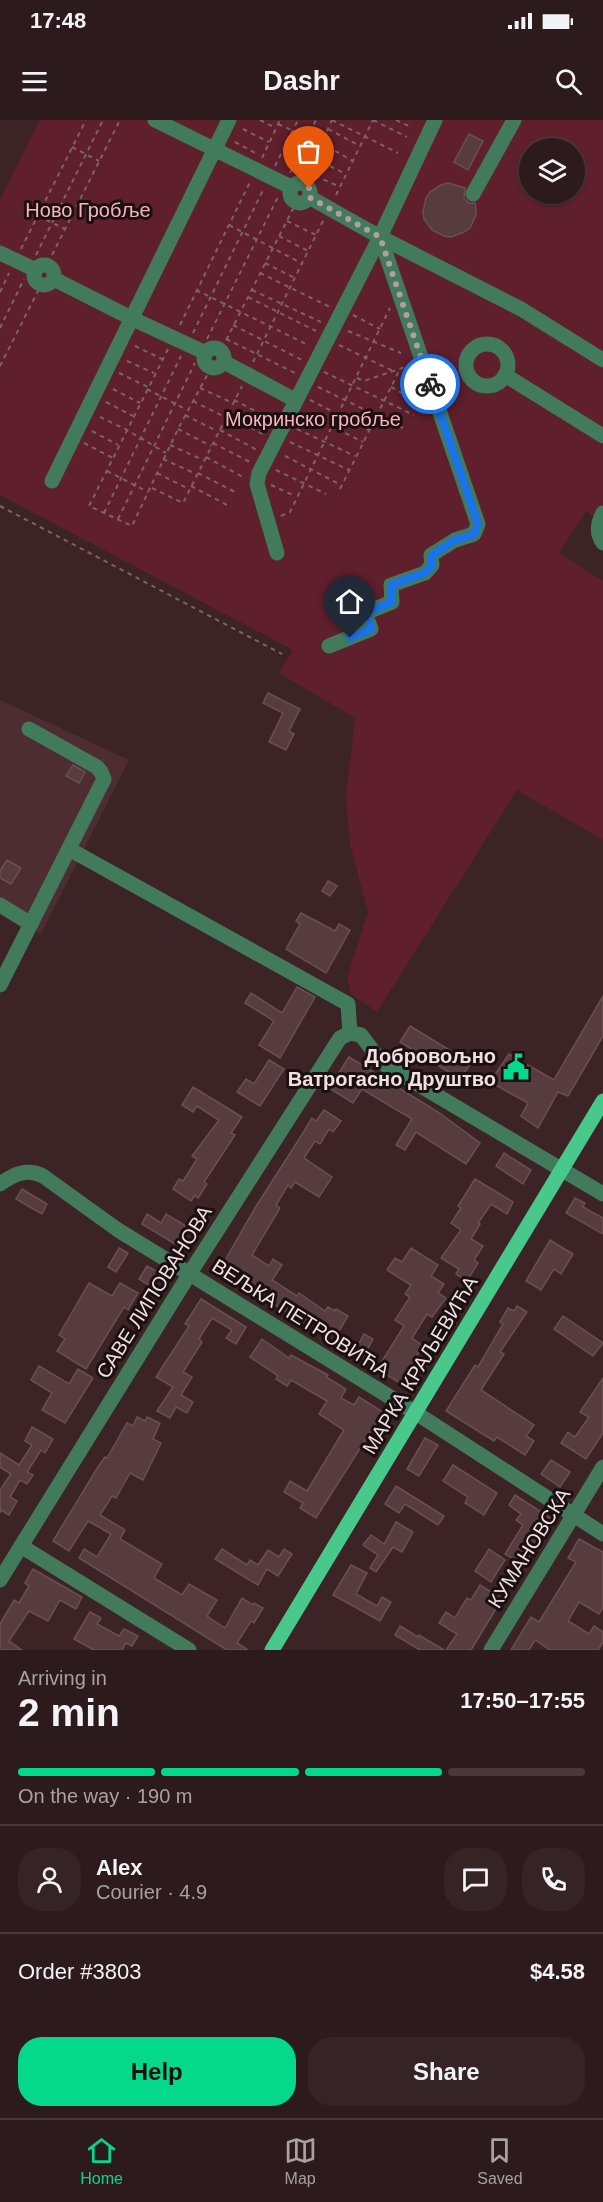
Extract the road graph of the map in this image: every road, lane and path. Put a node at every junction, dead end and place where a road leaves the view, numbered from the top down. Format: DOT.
graph roads {
  1 [pos="86,120"];
  2 [pos="103,120"];
  3 [pos="120,120"];
  4 [pos="156,120"];
  5 [pos="229,120"];
  6 [pos="260,120"];
  7 [pos="280,120"];
  8 [pos="298,120"];
  9 [pos="316,120"];
  10 [pos="332,120"];
  11 [pos="373,120"];
  12 [pos="396,120"];
  13 [pos="435,120"];
  14 [pos="514,120"];
  15 [pos="278,124"];
  16 [pos="411,127"];
  17 [pos="276,128"];
  18 [pos="243,129"];
  19 [pos="328,129"];
  20 [pos="293,130"];
  21 [pos="308,137"];
  22 [pos="365,137"];
  23 [pos="407,137"];
  24 [pos="235,142"];
  25 [pos="269,142"];
  26 [pos="321,142"];
  27 [pos="360,146"];
  28 [pos="72,147"];
  29 [pos="214,151"];
  30 [pos="398,153"];
  31 [pos="86,154"];
  32 [pos="262,156"];
  33 [pos="314,158"];
  34 [pos="100,161"];
  35 [pos="353,161"];
  36 [pos="262,174"];
  37 [pos="346,174"];
  38 [pos="296,181"];
  39 [pos="340,187"];
  40 [pos="473,194"];
  41 [pos="303,200"];
  42 [pos="329,208"];
  43 [pos="38,216"];
  44 [pos="287,221"];
  45 [pos="52,223"];
  46 [pos="229,225"];
  47 [pos="65,229"];
  48 [pos="242,232"];
  49 [pos="316,235"];
  50 [pos="279,236"];
  51 [pos="380,237"];
  52 [pos="257,240"];
  53 [pos="273,248"];
  54 [pos="308,250"];
  55 [pos="0,253"];
  56 [pos="16,260"];
  57 [pos="265,263"];
  58 [pos="302,264"];
  59 [pos="37,267"];
  60 [pos="260,273"];
  61 [pos="295,278"];
  62 [pos="47,282"];
  63 [pos="290,288"];
  64 [pos="398,288"];
  65 [pos="196,290"];
  66 [pos="252,290"];
  67 [pos="0,292"];
  68 [pos="210,297"];
  69 [pos="248,297"];
  70 [pos="282,304"];
  71 [pos="224,305"];
  72 [pos="330,307"];
  73 [pos="240,312"];
  74 [pos="278,312"];
  75 [pos="351,314"];
  76 [pos="133,320"];
  77 [pos="321,321"];
  78 [pos="233,326"];
  79 [pos="271,327"];
  80 [pos="0,328"];
  81 [pos="343,329"];
  82 [pos="380,329"];
  83 [pos="315,331"];
  84 [pos="180,341"];
  85 [pos="264,341"];
  86 [pos="374,342"];
  87 [pos="337,344"];
  88 [pos="308,345"];
  89 [pos="135,346"];
  90 [pos="401,353"];
  91 [pos="215,354"];
  92 [pos="257,355"];
  93 [pos="366,358"];
  94 [pos="162,360"];
  95 [pos="302,360"];
  96 [pos="603,360"];
  97 [pos="127,361"];
  98 [pos="422,361"];
  99 [pos="0,366"];
  100 [pos="400,369"];
  101 [pos="323,371"];
  102 [pos="393,371"];
  103 [pos="119,373"];
  104 [pos="295,373"];
  105 [pos="155,374"];
  106 [pos="247,375"];
  107 [pos="505,375"];
  108 [pos="356,377"];
  109 [pos="314,385"];
  110 [pos="352,385"];
  111 [pos="391,387"];
  112 [pos="147,388"];
  113 [pos="200,388"];
  114 [pos="113,389"];
  115 [pos="161,397"];
  116 [pos="345,399"];
  117 [pos="193,401"];
  118 [pos="234,401"];
  119 [pos="384,401"];
  120 [pos="106,402"];
  121 [pos="140,403"];
  122 [pos="302,403"];
  123 [pos="420,403"];
  124 [pos="175,404"];
  125 [pos="188,410"];
  126 [pos="338,414"];
  127 [pos="377,414"];
  128 [pos="185,415"];
  129 [pos="414,415"];
  130 [pos="134,416"];
  131 [pos="226,416"];
  132 [pos="100,417"];
  133 [pos="271,419"];
  134 [pos="332,426"];
  135 [pos="295,428"];
  136 [pos="178,429"];
  137 [pos="92,430"];
  138 [pos="127,430"];
  139 [pos="369,430"];
  140 [pos="407,430"];
  141 [pos="219,431"];
  142 [pos="263,434"];
  143 [pos="603,436"];
  144 [pos="141,438"];
  145 [pos="287,441"];
  146 [pos="324,442"];
  147 [pos="363,442"];
  148 [pos="84,443"];
  149 [pos="119,445"];
  150 [pos="170,445"];
  151 [pos="212,445"];
  152 [pos="154,446"];
  153 [pos="257,450"];
  154 [pos="166,453"];
  155 [pos="317,455"];
  156 [pos="285,456"];
  157 [pos="206,457"];
  158 [pos="356,457"];
  159 [pos="113,458"];
  160 [pos="163,459"];
  161 [pos="204,461"];
  162 [pos="251,463"];
  163 [pos="273,469"];
  164 [pos="310,469"];
  165 [pos="349,470"];
  166 [pos="107,471"];
  167 [pos="157,473"];
  168 [pos="198,474"];
  169 [pos="243,477"];
  170 [pos="121,478"];
  171 [pos="52,481"];
  172 [pos="303,483"];
  173 [pos="135,485"];
  174 [pos="271,485"];
  175 [pos="151,487"];
  176 [pos="191,488"];
  177 [pos="148,492"];
  178 [pos="235,492"];
  179 [pos="326,494"];
  180 [pos="296,497"];
  181 [pos="0,506"];
  182 [pos="229,506"];
  183 [pos="104,513"];
  184 [pos="603,513"];
  185 [pos="118,519"];
  186 [pos="268,521"];
  187 [pos="603,543"];
  188 [pos="277,553"];
  189 [pos="329,646"];
  190 [pos="282,654"];
  191 [pos="29,729"];
  192 [pos="69,849"];
  193 [pos="0,905"];
  194 [pos="31,924"];
  195 [pos="0,986"];
  196 [pos="350,1033"];
  197 [pos="603,1101"];
  198 [pos="561,1171"];
  199 [pos="0,1184"];
  200 [pos="603,1194"];
  201 [pos="190,1274"];
  202 [pos="416,1413"];
  203 [pos="603,1467"];
  204 [pos="574,1516"];
  205 [pos="603,1534"];
  206 [pos="21,1546"];
  207 [pos="0,1580"];
  208 [pos="189,1650"];
  209 [pos="272,1650"];
  210 [pos="491,1650"];
  1 -- 28 [label="path"];
  2 -- 31 [label="path"];
  3 -- 34 [label="path"];
  4 -- 29 [label="street"];
  5 -- 29 [label="street"];
  6 -- 17 [label="path"];
  7 -- 15 [label="path"];
  8 -- 20 [label="path"];
  9 -- 21 [label="path"];
  10 -- 19 [label="path"];
  10 -- 22 [label="path"];
  11 -- 22 [label="path"];
  11 -- 23 [label="path"];
  12 -- 16 [label="path"];
  13 -- 51 [label="street"];
  14 -- 40 [label="street"];
  15 -- 17 [label="path"];
  15 -- 20 [label="path"];
  17 -- 25 [label="path"];
  18 -- 25 [label="path"];
  19 -- 26 [label="path"];
  19 -- 27 [label="path"];
  20 -- 21 [label="path"];
  20 -- 36 [label="path"];
  21 -- 26 [label="path"];
  21 -- 38 [label="path"];
  22 -- 27 [label="path"];
  22 -- 30 [label="path"];
  24 -- 32 [label="path"];
  25 -- 32 [label="path"];
  26 -- 33 [label="path"];
  26 -- 35 [label="path"];
  27 -- 35 [label="path"];
  28 -- 31 [label="path"];
  28 -- 43 [label="path"];
  29 -- 36 [label="street"];
  29 -- 76 [label="street"];
  31 -- 34 [label="path"];
  31 -- 45 [label="path"];
  32 -- 36 [label="path"];
  33 -- 37 [label="path"];
  33 -- 38 [label="path"];
  34 -- 47 [label="path"];
  35 -- 37 [label="path"];
  36 -- 38 [label="street"];
  36 -- 46 [label="path"];
  36 -- 48 [label="path"];
  37 -- 39 [label="path"];
  38 -- 39 [label="path"];
  38 -- 41 [label="street"];
  38 -- 52 [label="path"];
  39 -- 42 [label="path"];
  41 -- 42 [label="street"];
  41 -- 44 [label="path"];
  42 -- 49 [label="path"];
  42 -- 51 [label="street"];
  43 -- 45 [label="path"];
  43 -- 56 [label="path"];
  44 -- 49 [label="path"];
  44 -- 50 [label="path"];
  45 -- 47 [label="path"];
  45 -- 59 [label="path"];
  46 -- 48 [label="path"];
  46 -- 65 [label="path"];
  47 -- 59 [label="path"];
  48 -- 52 [label="path"];
  48 -- 68 [label="path"];
  49 -- 54 [label="path"];
  50 -- 53 [label="path"];
  50 -- 54 [label="path"];
  51 -- 64 [label="street"];
  51 -- 96 [label="street"];
  51 -- 122 [label="street"];
  52 -- 53 [label="path"];
  52 -- 71 [label="path"];
  53 -- 57 [label="path"];
  53 -- 58 [label="path"];
  54 -- 58 [label="path"];
  55 -- 56 [label="street"];
  56 -- 59 [label="street"];
  56 -- 67 [label="path"];
  57 -- 60 [label="path"];
  57 -- 61 [label="path"];
  58 -- 61 [label="path"];
  59 -- 62 [label="street"];
  59 -- 80 [label="path"];
  60 -- 63 [label="path"];
  60 -- 66 [label="path"];
  61 -- 63 [label="path"];
  62 -- 76 [label="street"];
  62 -- 99 [label="path"];
  63 -- 70 [label="path"];
  63 -- 72 [label="path"];
  64 -- 82 [label="path"];
  64 -- 98 [label="street"];
  65 -- 68 [label="path"];
  65 -- 84 [label="path"];
  66 -- 69 [label="path"];
  66 -- 70 [label="path"];
  68 -- 71 [label="path"];
  68 -- 84 [label="path"];
  69 -- 73 [label="path"];
  69 -- 74 [label="path"];
  70 -- 74 [label="path"];
  70 -- 77 [label="path"];
  71 -- 73 [label="path"];
  71 -- 91 [label="path"];
  73 -- 78 [label="path"];
  73 -- 79 [label="path"];
  74 -- 79 [label="path"];
  74 -- 83 [label="path"];
  75 -- 82 [label="path"];
  76 -- 84 [label="street"];
  76 -- 171 [label="street"];
  78 -- 85 [label="path"];
  78 -- 91 [label="path"];
  79 -- 85 [label="path"];
  79 -- 88 [label="path"];
  81 -- 86 [label="path"];
  82 -- 86 [label="path"];
  84 -- 91 [label="street"];
  84 -- 94 [label="path"];
  84 -- 115 [label="path"];
  85 -- 92 [label="path"];
  85 -- 95 [label="path"];
  86 -- 90 [label="path"];
  86 -- 93 [label="path"];
  87 -- 93 [label="path"];
  89 -- 94 [label="path"];
  91 -- 92 [label="path"];
  91 -- 106 [label="street"];
  91 -- 113 [label="path"];
  91 -- 124 [label="path"];
  92 -- 104 [label="path"];
  92 -- 106 [label="path"];
  93 -- 102 [label="path"];
  93 -- 108 [label="path"];
  94 -- 105 [label="path"];
  97 -- 105 [label="path"];
  98 -- 100 [label="path"];
  98 -- 189 [label="street"];
  100 -- 102 [label="path"];
  100 -- 111 [label="path"];
  101 -- 110 [label="path"];
  102 -- 108 [label="path"];
  103 -- 112 [label="path"];
  105 -- 112 [label="path"];
  106 -- 118 [label="path"];
  106 -- 122 [label="street"];
  107 -- 143 [label="street"];
  108 -- 110 [label="path"];
  109 -- 116 [label="path"];
  110 -- 116 [label="path"];
  110 -- 119 [label="path"];
  111 -- 119 [label="path"];
  111 -- 123 [label="path"];
  112 -- 115 [label="path"];
  112 -- 121 [label="path"];
  113 -- 117 [label="path"];
  113 -- 118 [label="path"];
  114 -- 121 [label="path"];
  115 -- 124 [label="path"];
  115 -- 144 [label="path"];
  116 -- 126 [label="path"];
  116 -- 127 [label="path"];
  117 -- 125 [label="path"];
  117 -- 131 [label="path"];
  118 -- 131 [label="path"];
  118 -- 133 [label="path"];
  119 -- 127 [label="path"];
  119 -- 129 [label="path"];
  120 -- 130 [label="path"];
  121 -- 130 [label="path"];
  122 -- 126 [label="path"];
  122 -- 134 [label="path"];
  122 -- 186 [label="street"];
  124 -- 125 [label="path"];
  124 -- 152 [label="path"];
  125 -- 128 [label="path"];
  126 -- 134 [label="path"];
  126 -- 139 [label="path"];
  127 -- 139 [label="path"];
  127 -- 140 [label="path"];
  128 -- 136 [label="path"];
  128 -- 141 [label="path"];
  130 -- 138 [label="path"];
  131 -- 141 [label="path"];
  131 -- 142 [label="path"];
  132 -- 138 [label="path"];
  134 -- 146 [label="path"];
  134 -- 147 [label="path"];
  135 -- 146 [label="path"];
  136 -- 150 [label="path"];
  136 -- 151 [label="path"];
  137 -- 149 [label="path"];
  138 -- 144 [label="path"];
  138 -- 149 [label="path"];
  139 -- 147 [label="path"];
  141 -- 151 [label="path"];
  141 -- 153 [label="path"];
  144 -- 152 [label="path"];
  144 -- 170 [label="path"];
  145 -- 155 [label="path"];
  146 -- 155 [label="path"];
  146 -- 158 [label="path"];
  147 -- 158 [label="path"];
  148 -- 159 [label="path"];
  149 -- 159 [label="path"];
  150 -- 154 [label="path"];
  150 -- 161 [label="path"];
  151 -- 157 [label="path"];
  151 -- 162 [label="path"];
  152 -- 154 [label="path"];
  152 -- 173 [label="path"];
  154 -- 160 [label="path"];
  155 -- 164 [label="path"];
  155 -- 165 [label="path"];
  156 -- 164 [label="path"];
  157 -- 161 [label="path"];
  157 -- 169 [label="path"];
  158 -- 165 [label="path"];
  159 -- 166 [label="path"];
  160 -- 167 [label="path"];
  160 -- 168 [label="path"];
  161 -- 168 [label="path"];
  163 -- 172 [label="path"];
  164 -- 165 [label="path"];
  164 -- 172 [label="path"];
  166 -- 170 [label="path"];
  166 -- 183 [label="path"];
  167 -- 175 [label="path"];
  167 -- 176 [label="path"];
  168 -- 176 [label="path"];
  168 -- 178 [label="path"];
  170 -- 173 [label="path"];
  170 -- 183 [label="path"];
  172 -- 179 [label="path"];
  172 -- 180 [label="path"];
  173 -- 177 [label="path"];
  173 -- 185 [label="path"];
  174 -- 180 [label="path"];
  175 -- 176 [label="path"];
  175 -- 177 [label="path"];
  176 -- 182 [label="path"];
  177 -- 185 [label="path"];
  180 -- 186 [label="path"];
  181 -- 190 [label="path"];
  183 -- 185 [label="path"];
  184 -- 187 [label="street"];
  186 -- 188 [label="street"];
  191 -- 192 [label="street"];
  192 -- 194 [label="street"];
  192 -- 196 [label="street"];
  193 -- 194 [label="street"];
  194 -- 195 [label="street"];
  196 -- 198 [label="street"];
  196 -- 201 [label="street, САВЕ ЛИПОВАНОВА"];
  197 -- 198 [label="main road, МАРКА КРАЉЕВИЋА"];
  198 -- 200 [label="street"];
  198 -- 202 [label="main road, МАРКА КРАЉЕВИЋА"];
  199 -- 201 [label="street, ВЕЉКА ПЕТРОВИЋА"];
  201 -- 202 [label="street, ВЕЉКА ПЕТРОВИЋА"];
  201 -- 206 [label="street, САВЕ ЛИПОВАНОВА"];
  202 -- 204 [label="street, ВЕЉКА ПЕТРОВИЋА"];
  202 -- 209 [label="main road, МАРКА КРАЉЕВИЋА"];
  203 -- 204 [label="street, КУМАНОВСКА"];
  204 -- 205 [label="street, ВЕЉКА ПЕТРОВИЋА"];
  204 -- 210 [label="street, КУМАНОВСКА"];
  206 -- 207 [label="street, САВЕ ЛИПОВАНОВА"];
  206 -- 208 [label="street"];
}
